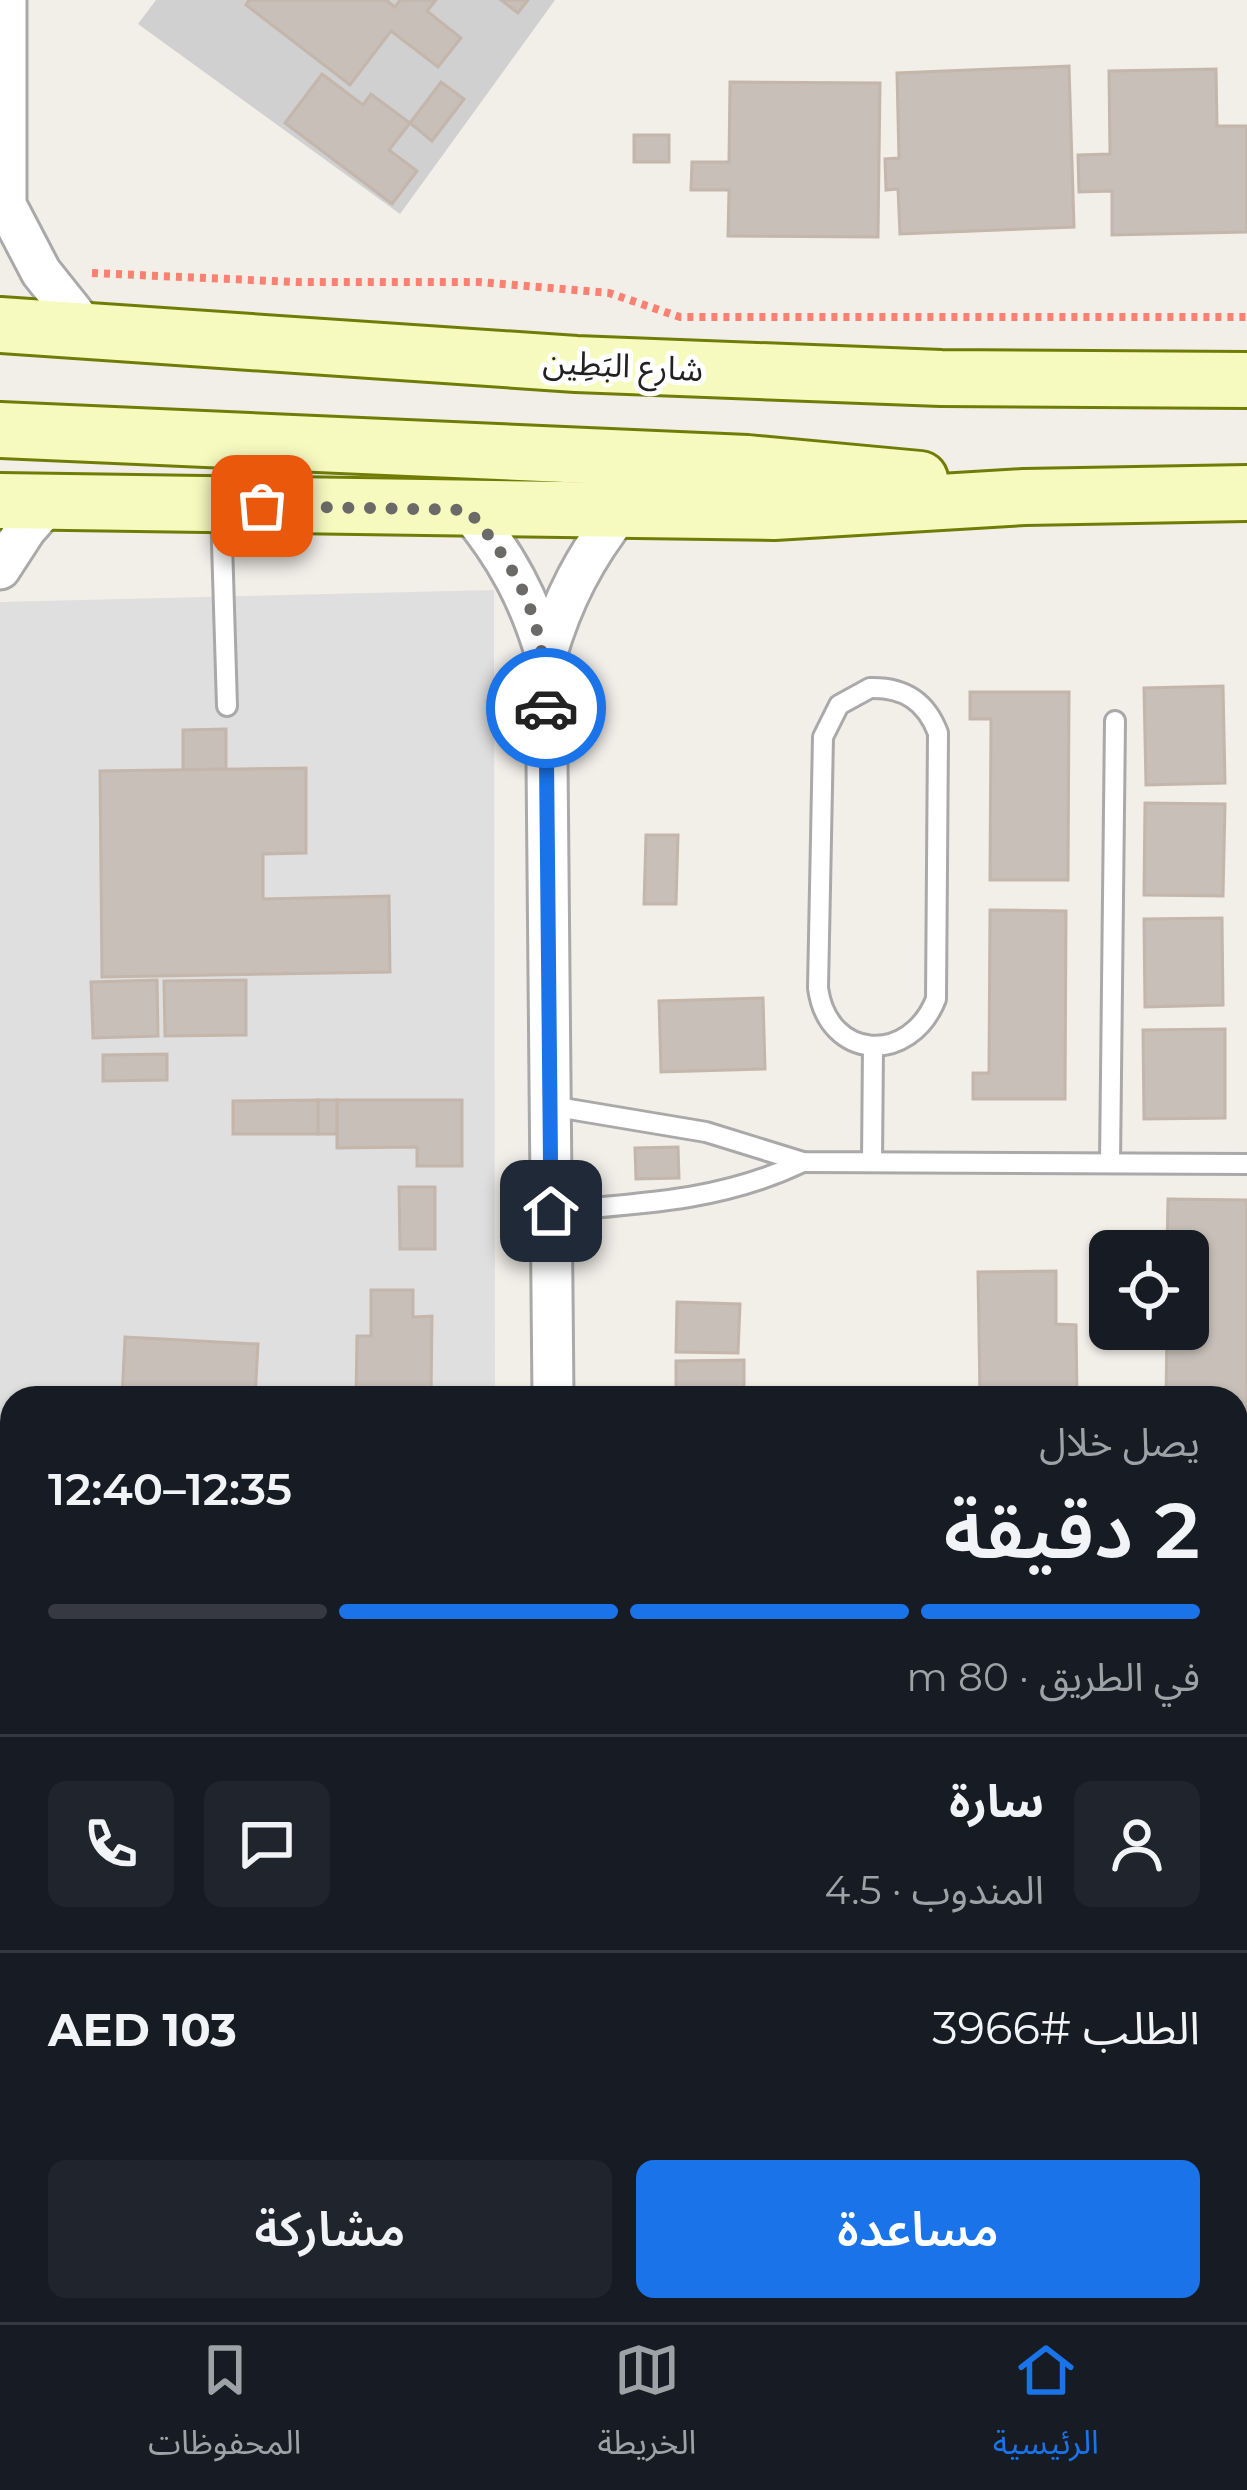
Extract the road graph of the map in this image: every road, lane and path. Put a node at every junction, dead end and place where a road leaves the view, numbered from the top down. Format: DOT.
graph roads {
  1 [pos="6,0"];
  2 [pos="3,209"];
  3 [pos="80,269"];
  4 [pos="1247,317"];
  5 [pos="0,325"];
  6 [pos="88,331"];
  7 [pos="1247,380"];
  8 [pos="0,430"];
  9 [pos="1247,493"];
  10 [pos="1024,497"];
  11 [pos="25,501"];
  12 [pos="221,505"];
  13 [pos="468,510"];
  14 [pos="621,511"];
  15 [pos="0,569"];
  16 [pos="546,656"];
  17 [pos="227,706"];
  18 [pos="1115,721"];
  19 [pos="873,1046"];
  20 [pos="550,1106"];
  21 [pos="803,1162"];
  22 [pos="872,1162"];
  23 [pos="1110,1163"];
  24 [pos="1247,1164"];
  25 [pos="551,1211"];
  26 [pos="553,1386"];
  1 -- 2 [label="street"];
  2 -- 6 [label="street"];
  3 -- 4 [label="path"];
  5 -- 6 [label="main road, شارع البَطِين"];
  6 -- 7 [label="main road, شارع البَطِين"];
  8 -- 10 [label="main road"];
  9 -- 10 [label="main road"];
  10 -- 14 [label="main road"];
  11 -- 12 [label="main road"];
  11 -- 15 [label="street"];
  12 -- 13 [label="main road"];
  12 -- 17 [label="lane"];
  13 -- 14 [label="main road"];
  13 -- 16 [label="street"];
  14 -- 16 [label="street"];
  16 -- 20 [label="street"];
  18 -- 23 [label="lane"];
  19 -- 19 [label="lane"];
  19 -- 22 [label="lane"];
  20 -- 21 [label="lane"];
  20 -- 25 [label="street"];
  21 -- 22 [label="lane"];
  21 -- 25 [label="lane"];
  22 -- 23 [label="lane"];
  23 -- 24 [label="lane"];
  25 -- 26 [label="street"];
}
